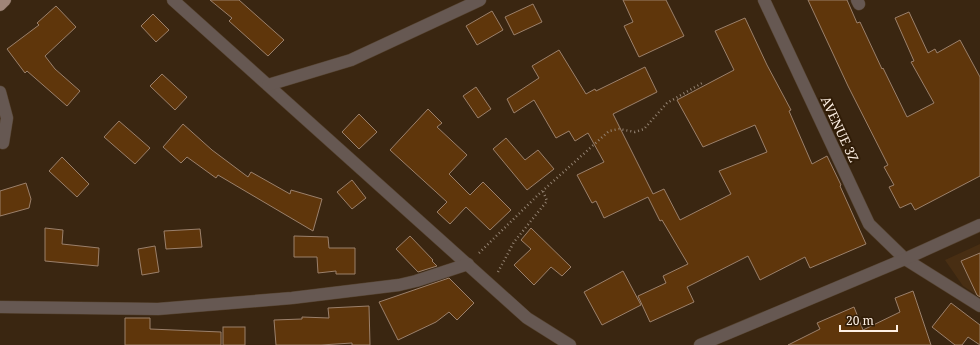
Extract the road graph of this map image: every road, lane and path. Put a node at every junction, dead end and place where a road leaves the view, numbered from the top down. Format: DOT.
graph roads {
  1 [pos="5,0"];
  2 [pos="173,0"];
  3 [pos="480,0"];
  4 [pos="764,0"];
  5 [pos="0,5"];
  6 [pos="704,82"];
  7 [pos="268,84"];
  8 [pos="0,92"];
  9 [pos="3,143"];
  10 [pos="543,191"];
  11 [pos="980,225"];
  12 [pos="905,259"];
  13 [pos="468,264"];
  14 [pos="491,286"];
  15 [pos="980,306"];
  16 [pos="0,307"];
  17 [pos="570,345"];
  18 [pos="700,345"];
  1 -- 5 [label="main road"];
  2 -- 7 [label="street"];
  3 -- 7 [label="street"];
  4 -- 12 [label="street, AVENUE 3Z"];
  6 -- 10 [label="path"];
  7 -- 13 [label="street"];
  8 -- 9 [label="street"];
  10 -- 13 [label="path"];
  10 -- 14 [label="path"];
  11 -- 12 [label="street"];
  12 -- 15 [label="street, AVENUE 3Z"];
  12 -- 18 [label="street"];
  13 -- 14 [label="street"];
  13 -- 16 [label="street"];
  14 -- 17 [label="street"];
}
